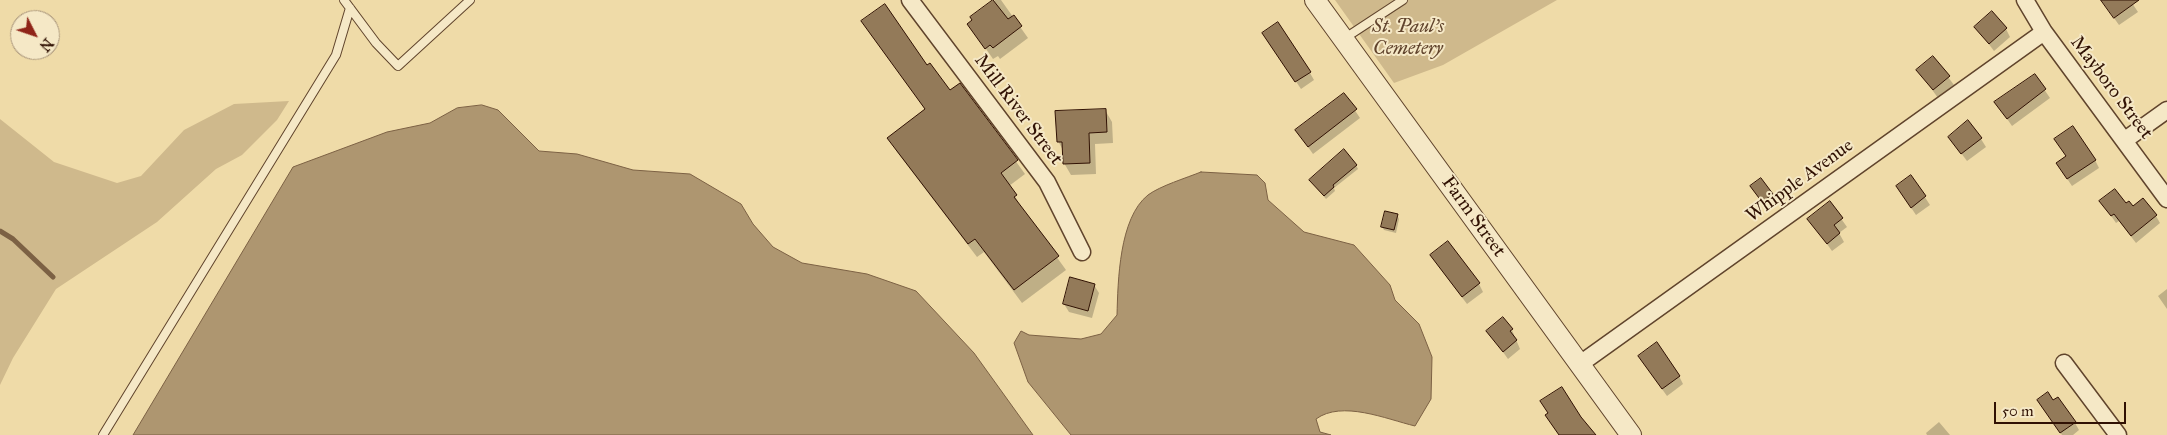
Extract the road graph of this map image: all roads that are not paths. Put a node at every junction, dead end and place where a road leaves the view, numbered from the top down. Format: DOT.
graph roads {
  1 [pos="344,0"];
  2 [pos="470,0"];
  3 [pos="910,0"];
  4 [pos="1315,0"];
  5 [pos="1403,0"];
  6 [pos="2025,0"];
  7 [pos="350,8"];
  8 [pos="2044,32"];
  9 [pos="1343,39"];
  10 [pos="2167,110"];
  11 [pos="2125,140"];
  12 [pos="2167,199"];
  13 [pos="1082,252"];
  14 [pos="2064,363"];
  15 [pos="1580,364"];
  16 [pos="103,435"];
  17 [pos="1631,435"];
  18 [pos="2118,435"];
  1 -- 7 [label="lane"];
  2 -- 7 [label="lane"];
  3 -- 13 [label="street, Mill River Street"];
  4 -- 9 [label="street, Farm Street"];
  5 -- 9 [label="lane"];
  6 -- 8 [label="street, Mayboro Street"];
  7 -- 16 [label="lane"];
  8 -- 11 [label="street, Mayboro Street"];
  8 -- 15 [label="street, Whipple Avenue"];
  9 -- 15 [label="street, Farm Street"];
  10 -- 11 [label="street"];
  11 -- 12 [label="street, Mayboro Street"];
  14 -- 18 [label="street"];
  15 -- 17 [label="street, Farm Street"];
}
